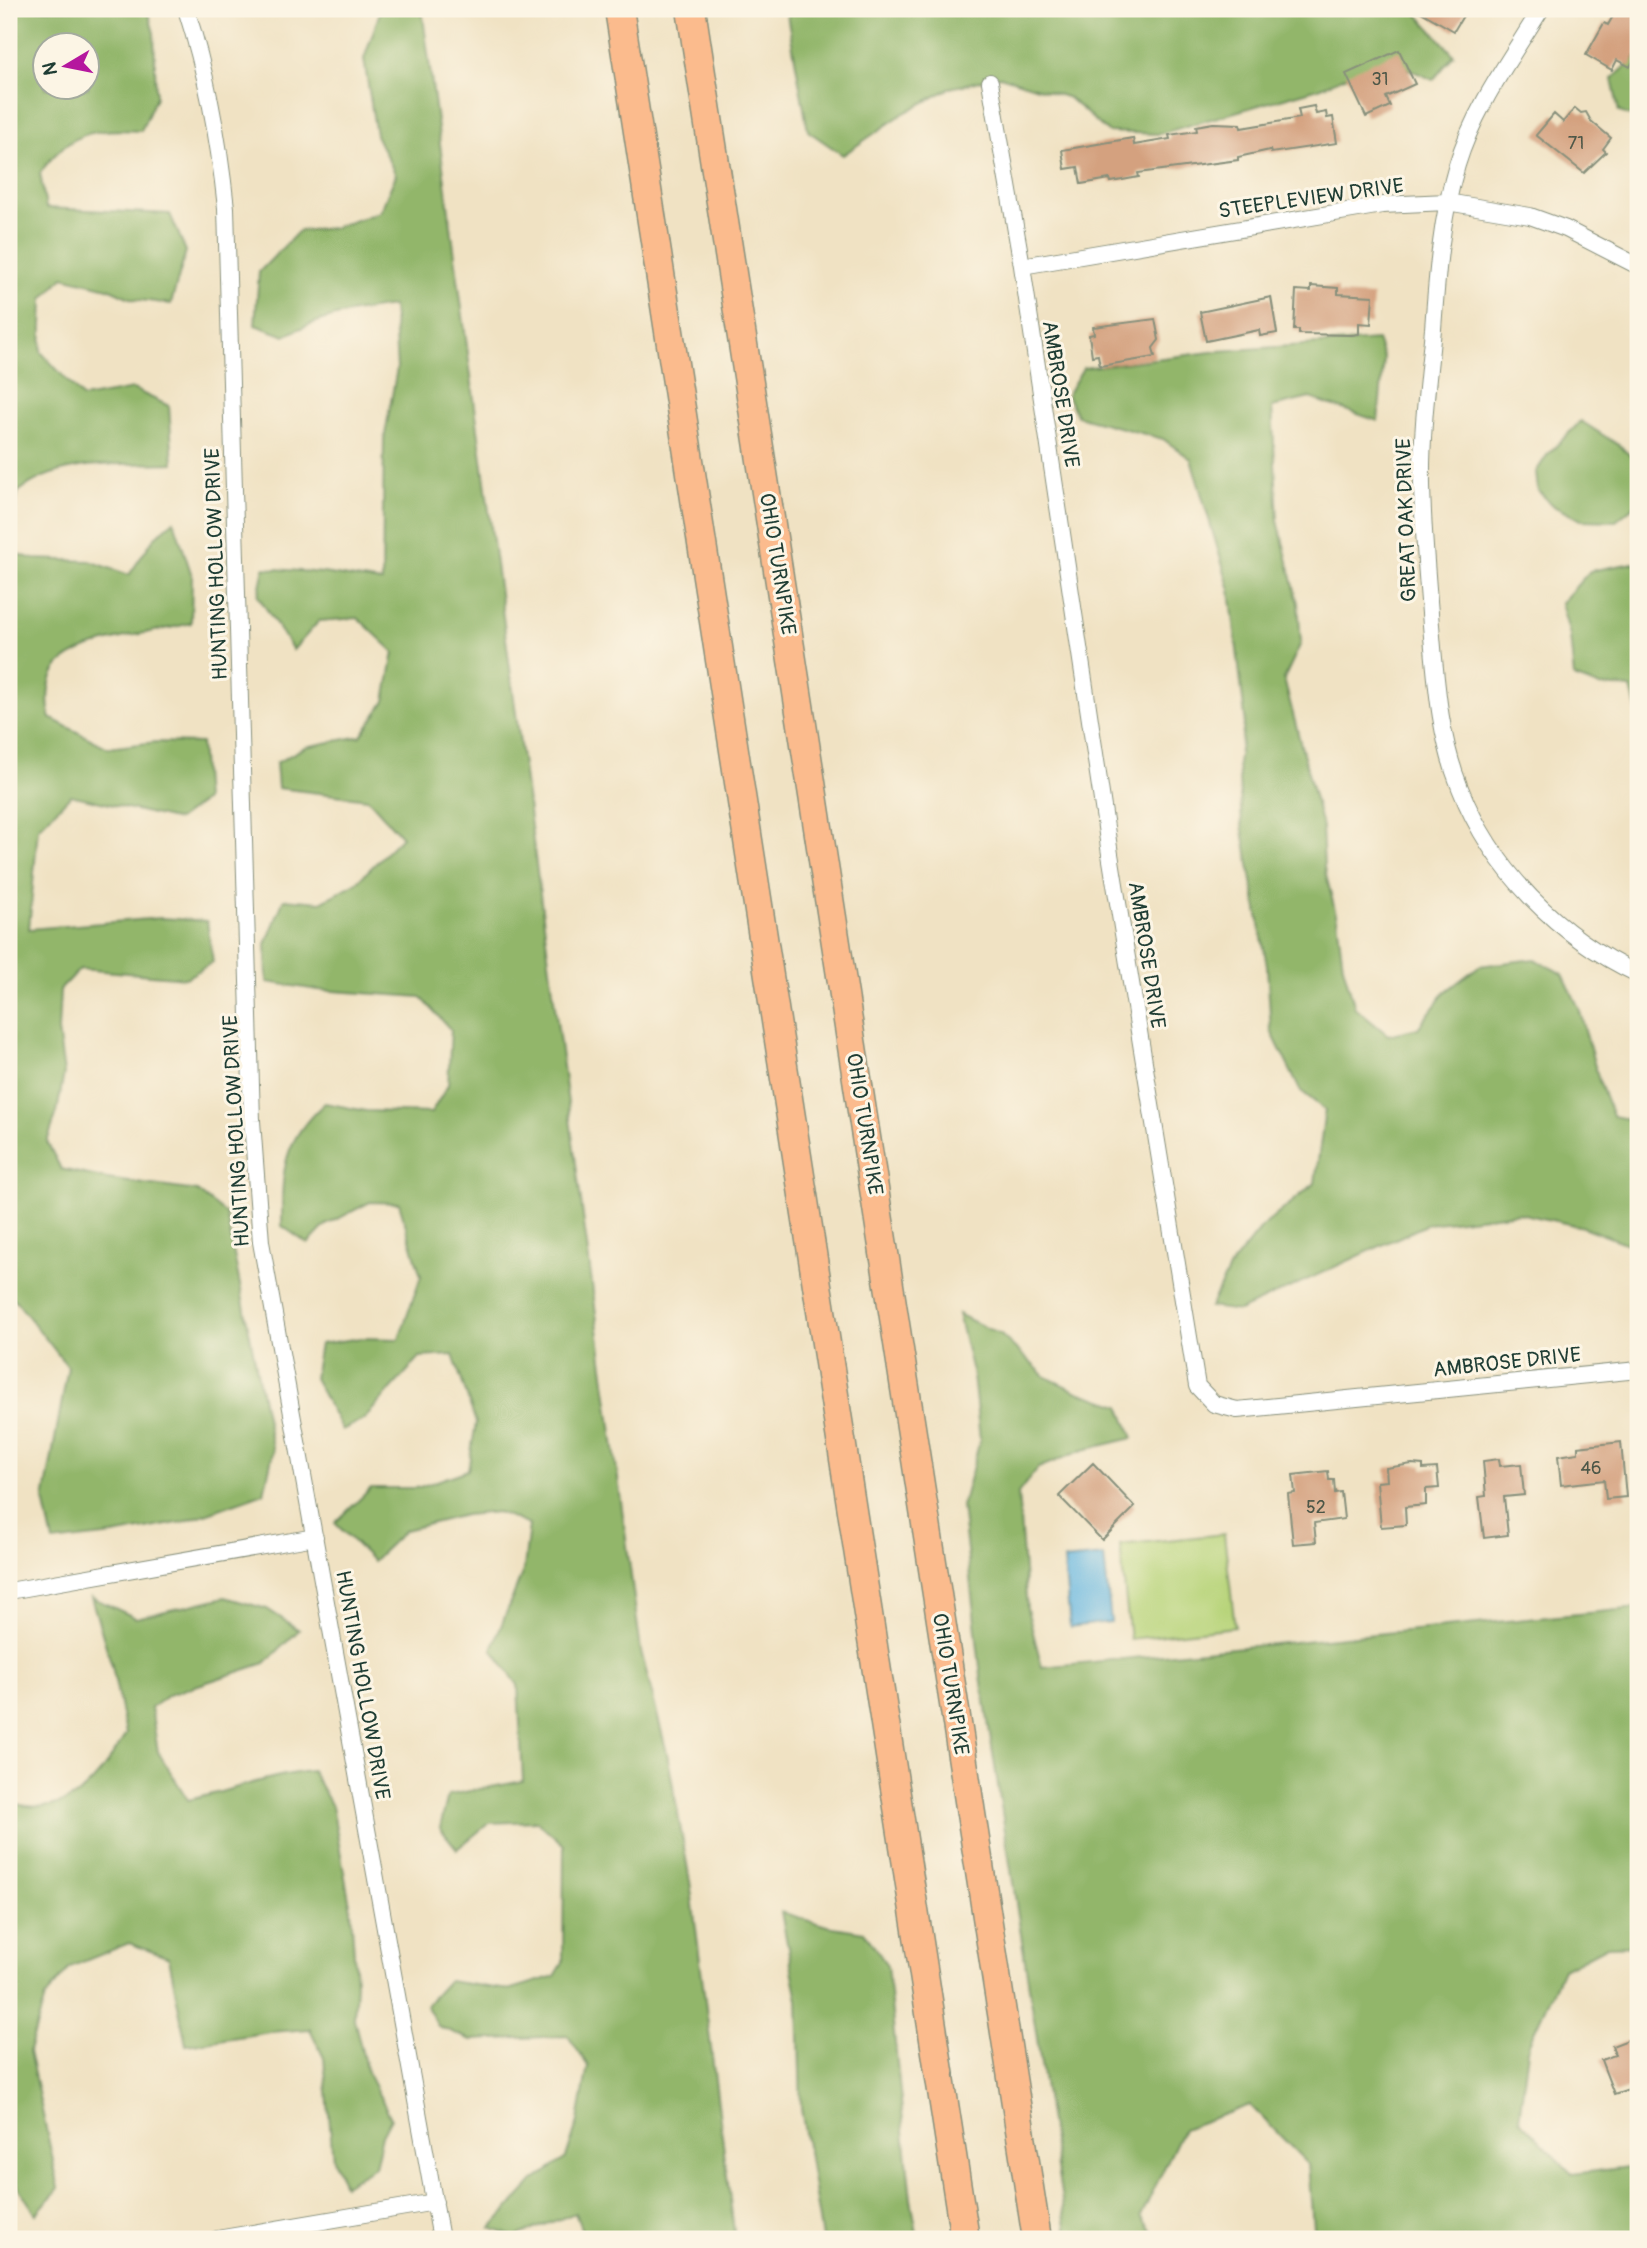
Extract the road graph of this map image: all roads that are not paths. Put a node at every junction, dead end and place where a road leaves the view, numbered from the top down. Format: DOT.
graph roads {
  1 [pos="186,9"];
  2 [pos="619,9"];
  3 [pos="691,9"];
  4 [pos="1541,9"];
  5 [pos="990,82"];
  6 [pos="1447,202"];
  7 [pos="1022,266"];
  8 [pos="1638,266"];
  9 [pos="1638,974"];
  10 [pos="1638,1370"];
  11 [pos="315,1536"];
  12 [pos="9,1591"];
  13 [pos="435,2202"];
  14 [pos="217,2239"];
  15 [pos="441,2239"];
  16 [pos="965,2239"];
  17 [pos="1037,2239"];
  1 -- 11 [label="street, HUNTING HOLLOW DRIVE"];
  2 -- 16 [label="highway"];
  3 -- 17 [label="highway, OHIO TURNPIKE"];
  4 -- 6 [label="street, GREAT OAK DRIVE"];
  5 -- 7 [label="street, AMBROSE DRIVE"];
  6 -- 7 [label="street, STEEPLEVIEW DRIVE"];
  6 -- 8 [label="street, STEEPLEVIEW DRIVE"];
  6 -- 9 [label="street, GREAT OAK DRIVE"];
  7 -- 10 [label="street, AMBROSE DRIVE"];
  11 -- 12 [label="street"];
  11 -- 13 [label="street, HUNTING HOLLOW DRIVE"];
  13 -- 14 [label="street"];
  13 -- 15 [label="street, HUNTING HOLLOW DRIVE"];
}
